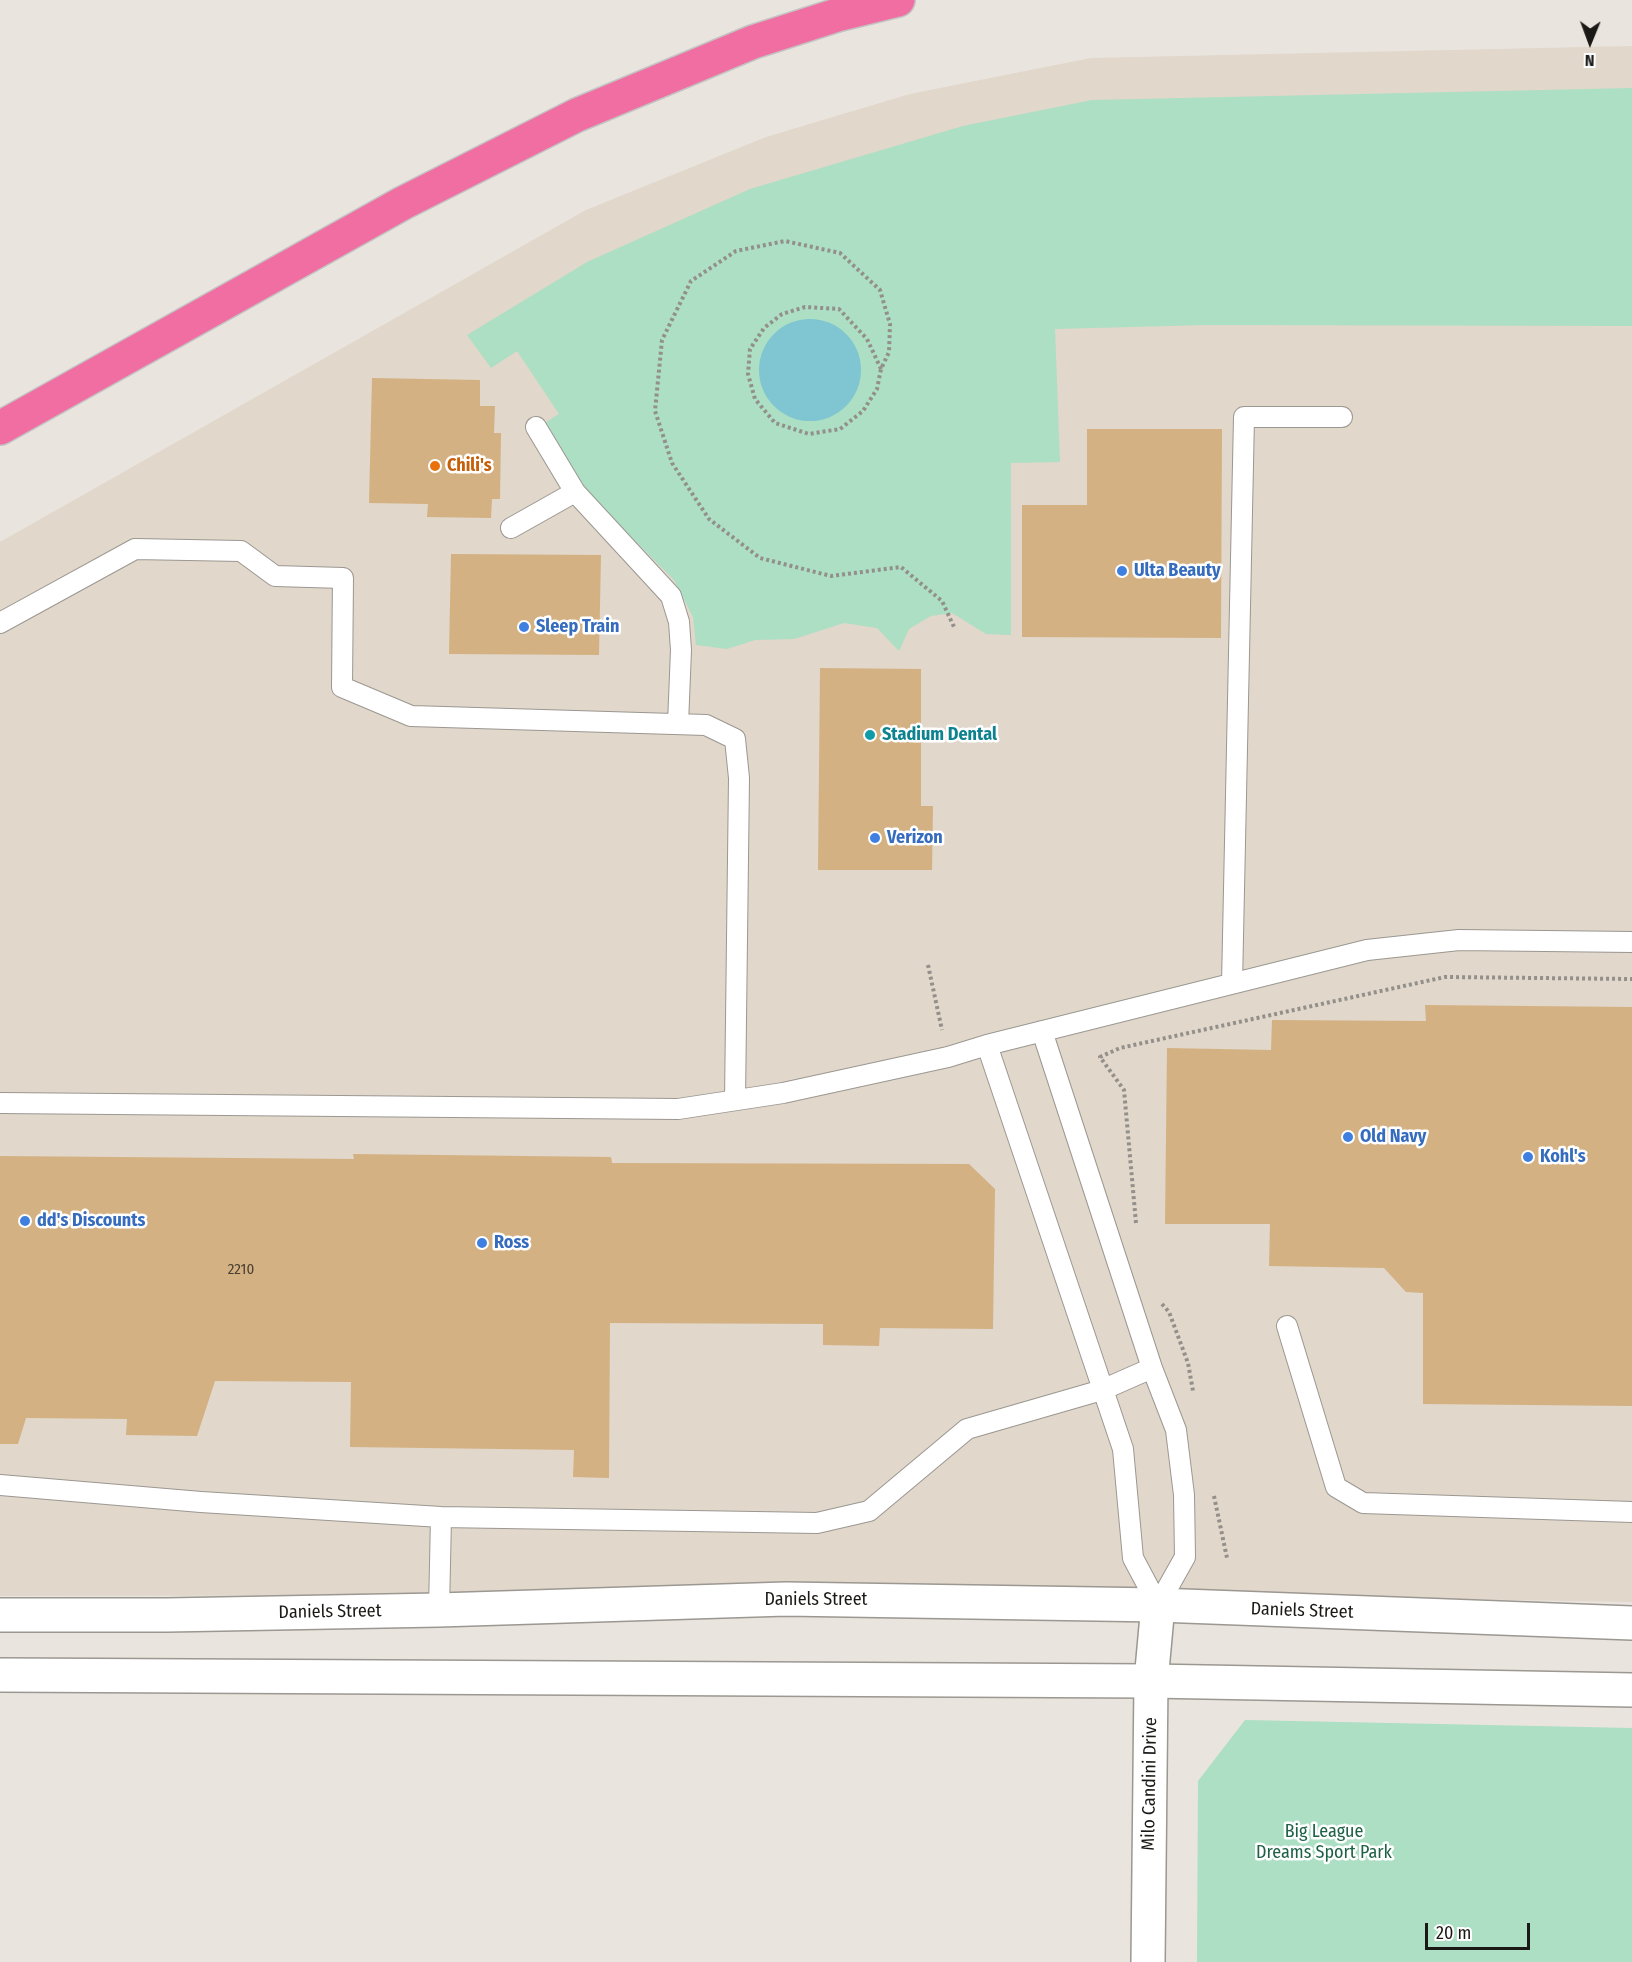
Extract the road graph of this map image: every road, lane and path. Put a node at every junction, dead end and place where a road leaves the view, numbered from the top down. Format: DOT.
graph roads {
  1 [pos="898,0"];
  2 [pos="881,369"];
  3 [pos="1342,417"];
  4 [pos="536,427"];
  5 [pos="0,428"];
  6 [pos="575,492"];
  7 [pos="511,528"];
  8 [pos="0,623"];
  9 [pos="954,627"];
  10 [pos="678,724"];
  11 [pos="1632,942"];
  12 [pos="928,965"];
  13 [pos="1632,979"];
  14 [pos="1232,984"];
  15 [pos="1042,1031"];
  16 [pos="987,1045"];
  17 [pos="948,1057"];
  18 [pos="735,1100"];
  19 [pos="0,1103"];
  20 [pos="1137,1233"];
  21 [pos="1155,1296"];
  22 [pos="1287,1326"];
  23 [pos="1152,1368"];
  24 [pos="1102,1390"];
  25 [pos="1194,1397"];
  26 [pos="0,1485"];
  27 [pos="1213,1489"];
  28 [pos="1632,1512"];
  29 [pos="441,1516"];
  30 [pos="1227,1558"];
  31 [pos="1158,1605"];
  32 [pos="439,1610"];
  33 [pos="0,1615"];
  34 [pos="1632,1623"];
  35 [pos="0,1675"];
  36 [pos="1151,1681"];
  37 [pos="1632,1690"];
  38 [pos="1148,1962"];
  1 -- 5 [label="highway"];
  2 -- 2 [label="path"];
  2 -- 9 [label="path"];
  3 -- 14 [label="lane"];
  4 -- 6 [label="lane"];
  6 -- 7 [label="lane"];
  6 -- 10 [label="lane"];
  8 -- 10 [label="lane"];
  10 -- 18 [label="lane"];
  11 -- 14 [label="lane"];
  12 -- 17 [label="path"];
  13 -- 20 [label="path"];
  14 -- 15 [label="lane"];
  15 -- 16 [label="lane"];
  15 -- 23 [label="lane"];
  16 -- 17 [label="lane"];
  16 -- 24 [label="lane"];
  17 -- 18 [label="lane"];
  18 -- 19 [label="lane"];
  21 -- 25 [label="path"];
  22 -- 28 [label="lane"];
  23 -- 24 [label="lane"];
  23 -- 31 [label="lane"];
  24 -- 29 [label="lane"];
  24 -- 31 [label="lane"];
  26 -- 29 [label="lane"];
  27 -- 30 [label="path"];
  29 -- 32 [label="lane"];
  31 -- 32 [label="main road, Daniels Street"];
  31 -- 34 [label="main road, Daniels Street"];
  31 -- 36 [label="main road, Milo Candini Drive"];
  32 -- 33 [label="main road, Daniels Street"];
  35 -- 36 [label="main road"];
  36 -- 37 [label="main road"];
  36 -- 38 [label="main road, Milo Candini Drive"];
}
